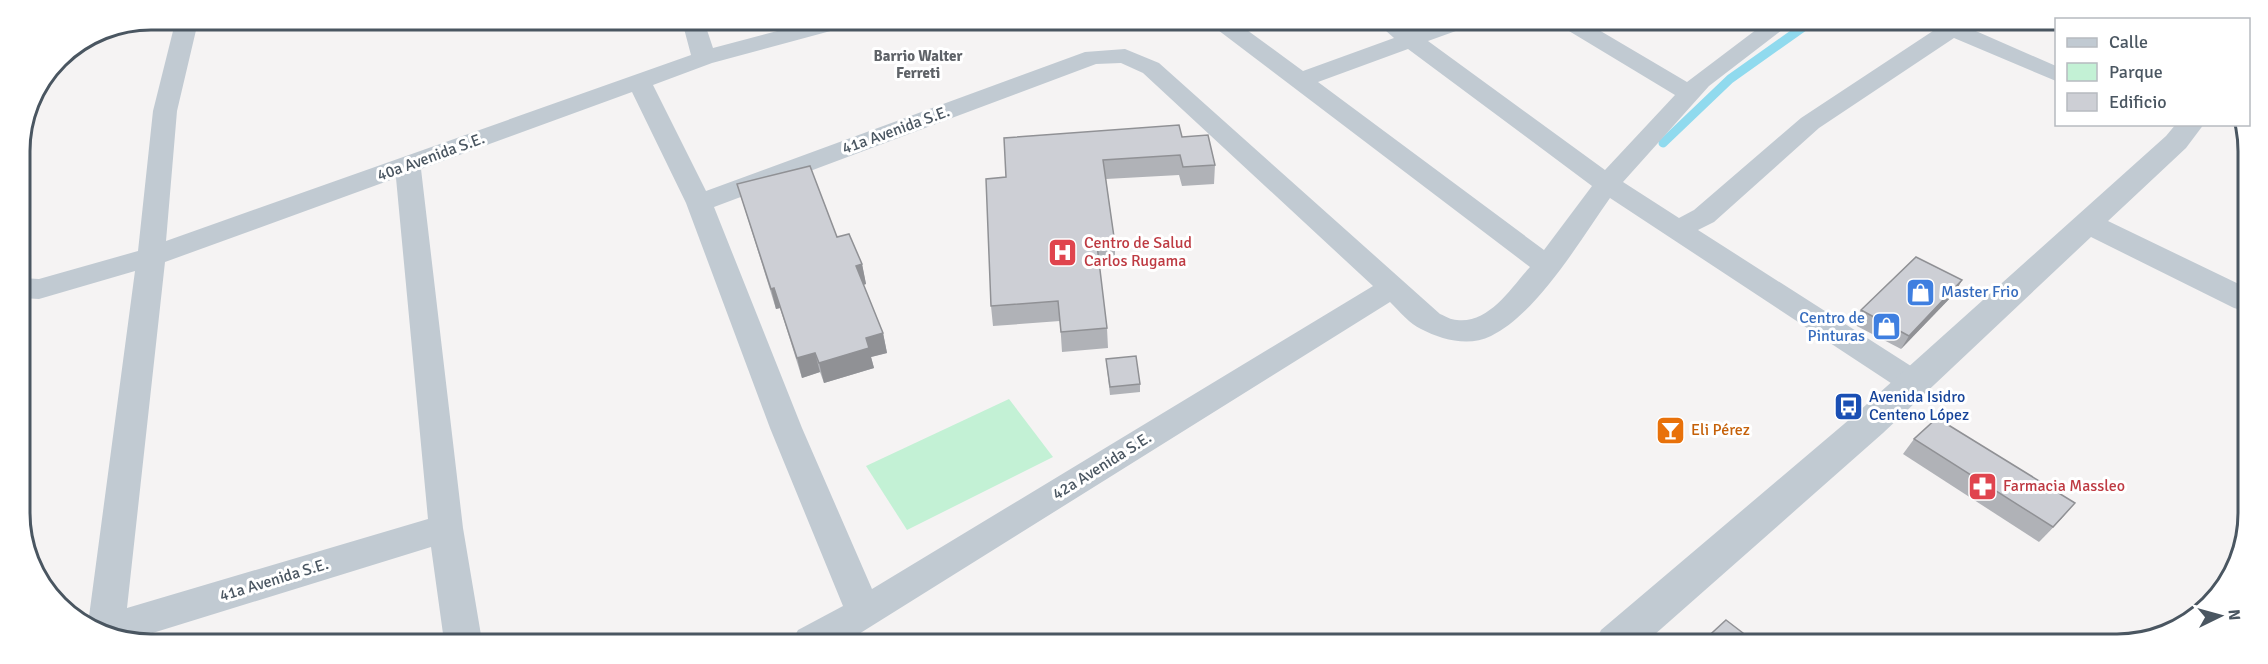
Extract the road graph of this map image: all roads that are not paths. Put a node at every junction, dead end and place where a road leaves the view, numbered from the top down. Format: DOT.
graph roads {
  1 [pos="187,30"];
  2 [pos="696,30"];
  3 [pos="808,30"];
  4 [pos="1232,30"];
  5 [pos="1398,30"];
  6 [pos="1438,30"];
  7 [pos="1584,30"];
  8 [pos="1759,30"];
  9 [pos="1943,30"];
  10 [pos="1954,30"];
  11 [pos="1411,40"];
  12 [pos="704,58"];
  13 [pos="2055,74"];
  14 [pos="639,81"];
  15 [pos="1299,81"];
  16 [pos="1689,93"];
  17 [pos="2182,127"];
  18 [pos="408,165"];
  19 [pos="1607,184"];
  20 [pos="699,203"];
  21 [pos="2087,223"];
  22 [pos="1678,230"];
  23 [pos="151,257"];
  24 [pos="1547,266"];
  25 [pos="30,288"];
  26 [pos="1391,288"];
  27 [pos="2238,297"];
  28 [pos="1914,383"];
  29 [pos="446,528"];
  30 [pos="864,613"];
  31 [pos="106,625"];
  32 [pos="116,629"];
  33 [pos="462,634"];
  34 [pos="826,634"];
  35 [pos="1626,634"];
  1 -- 23 [label="street"];
  2 -- 12 [label="street"];
  3 -- 12 [label="street, 40a Avenida S.E."];
  4 -- 15 [label="street"];
  5 -- 11 [label="street"];
  6 -- 11 [label="street"];
  7 -- 16 [label="street"];
  8 -- 16 [label="street, 41a Avenida S.E."];
  9 -- 22 [label="street"];
  10 -- 13 [label="street"];
  11 -- 15 [label="street"];
  11 -- 19 [label="street"];
  12 -- 14 [label="street, 40a Avenida S.E."];
  14 -- 18 [label="street, 40a Avenida S.E."];
  14 -- 20 [label="street"];
  15 -- 24 [label="street"];
  16 -- 19 [label="street, 41a Avenida S.E."];
  17 -- 21 [label="street"];
  18 -- 23 [label="street, 40a Avenida S.E."];
  18 -- 29 [label="street"];
  19 -- 22 [label="street"];
  19 -- 24 [label="street, 41a Avenida S.E."];
  20 -- 26 [label="street, 41a Avenida S.E."];
  20 -- 30 [label="street"];
  21 -- 27 [label="street"];
  21 -- 28 [label="street"];
  22 -- 28 [label="street"];
  23 -- 25 [label="street, 40a Avenida S.E."];
  23 -- 31 [label="street"];
  24 -- 26 [label="street, 41a Avenida S.E."];
  26 -- 30 [label="street, 42a Avenida S.E."];
  28 -- 35 [label="street"];
  29 -- 32 [label="street, 41a Avenida S.E."];
  29 -- 33 [label="street"];
  30 -- 34 [label="street, 42a Avenida S.E."];
}
